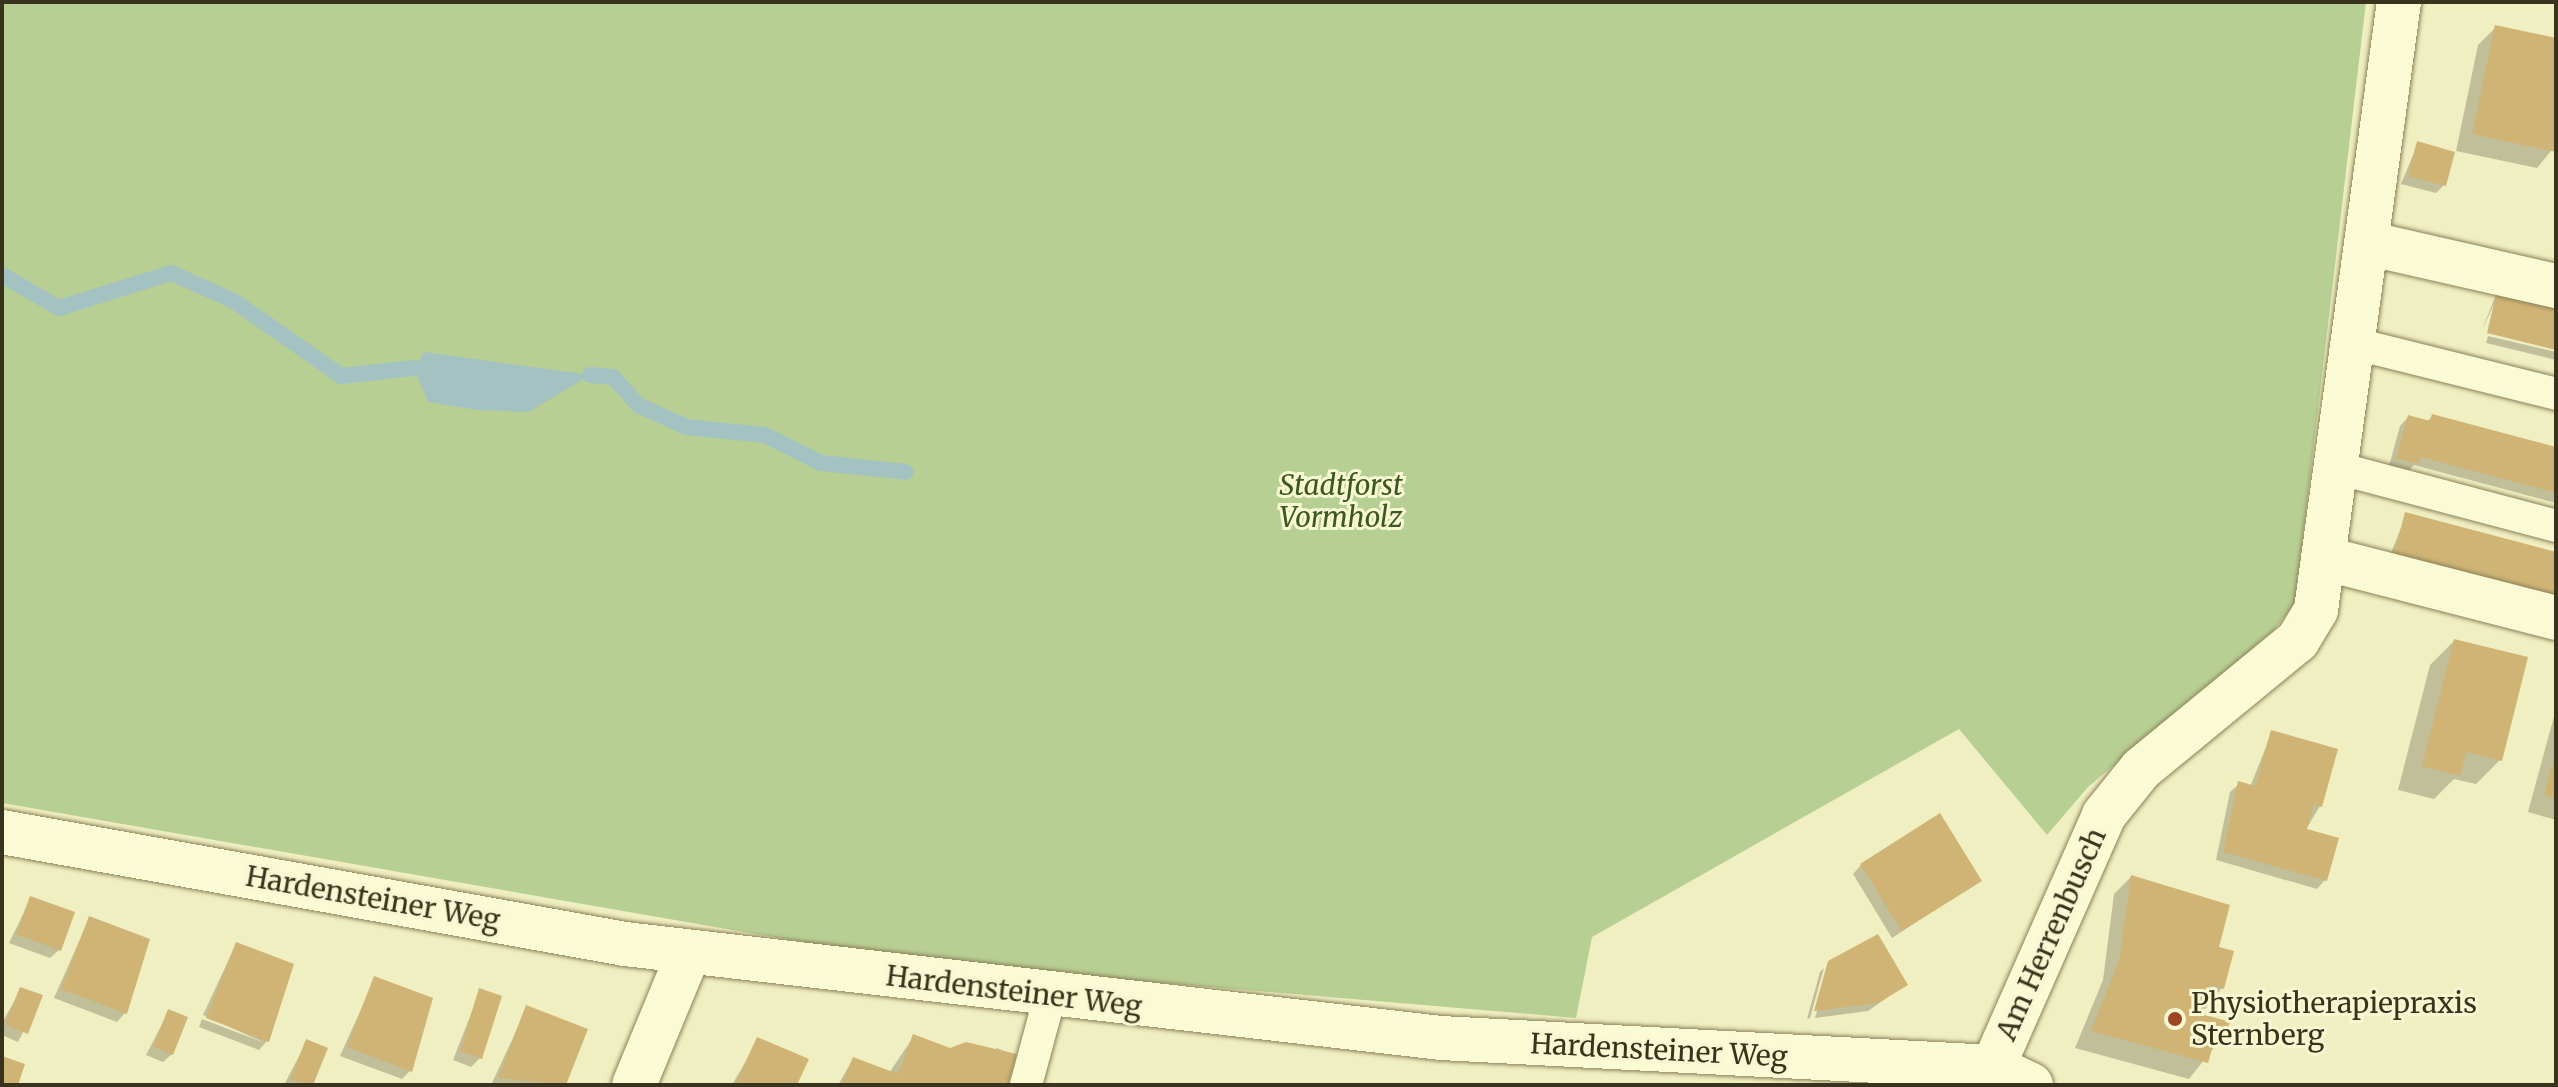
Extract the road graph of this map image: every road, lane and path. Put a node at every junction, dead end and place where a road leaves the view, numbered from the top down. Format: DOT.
graph roads {
  1 [pos="2399,2"];
  2 [pos="2371,244"];
  3 [pos="2556,286"];
  4 [pos="2356,344"];
  5 [pos="2556,394"];
  6 [pos="2337,468"];
  7 [pos="2556,526"];
  8 [pos="2323,558"];
  9 [pos="2556,618"];
  10 [pos="2,832"];
  11 [pos="689,952"];
  12 [pos="1050,996"];
  13 [pos="1993,1076"];
  14 [pos="634,1085"];
  15 [pos="1026,1085"];
  1 -- 2 [label="street, Am Herrenbusch"];
  2 -- 3 [label="street"];
  2 -- 4 [label="street, Am Herrenbusch"];
  4 -- 5 [label="lane"];
  4 -- 6 [label="street, Am Herrenbusch"];
  6 -- 7 [label="lane"];
  6 -- 8 [label="street, Am Herrenbusch"];
  8 -- 9 [label="street"];
  8 -- 13 [label="street, Am Herrenbusch"];
  10 -- 11 [label="street, Hardensteiner Weg"];
  11 -- 12 [label="street, Hardensteiner Weg"];
  11 -- 14 [label="street"];
  12 -- 13 [label="street, Hardensteiner Weg"];
  12 -- 15 [label="lane"];
}
